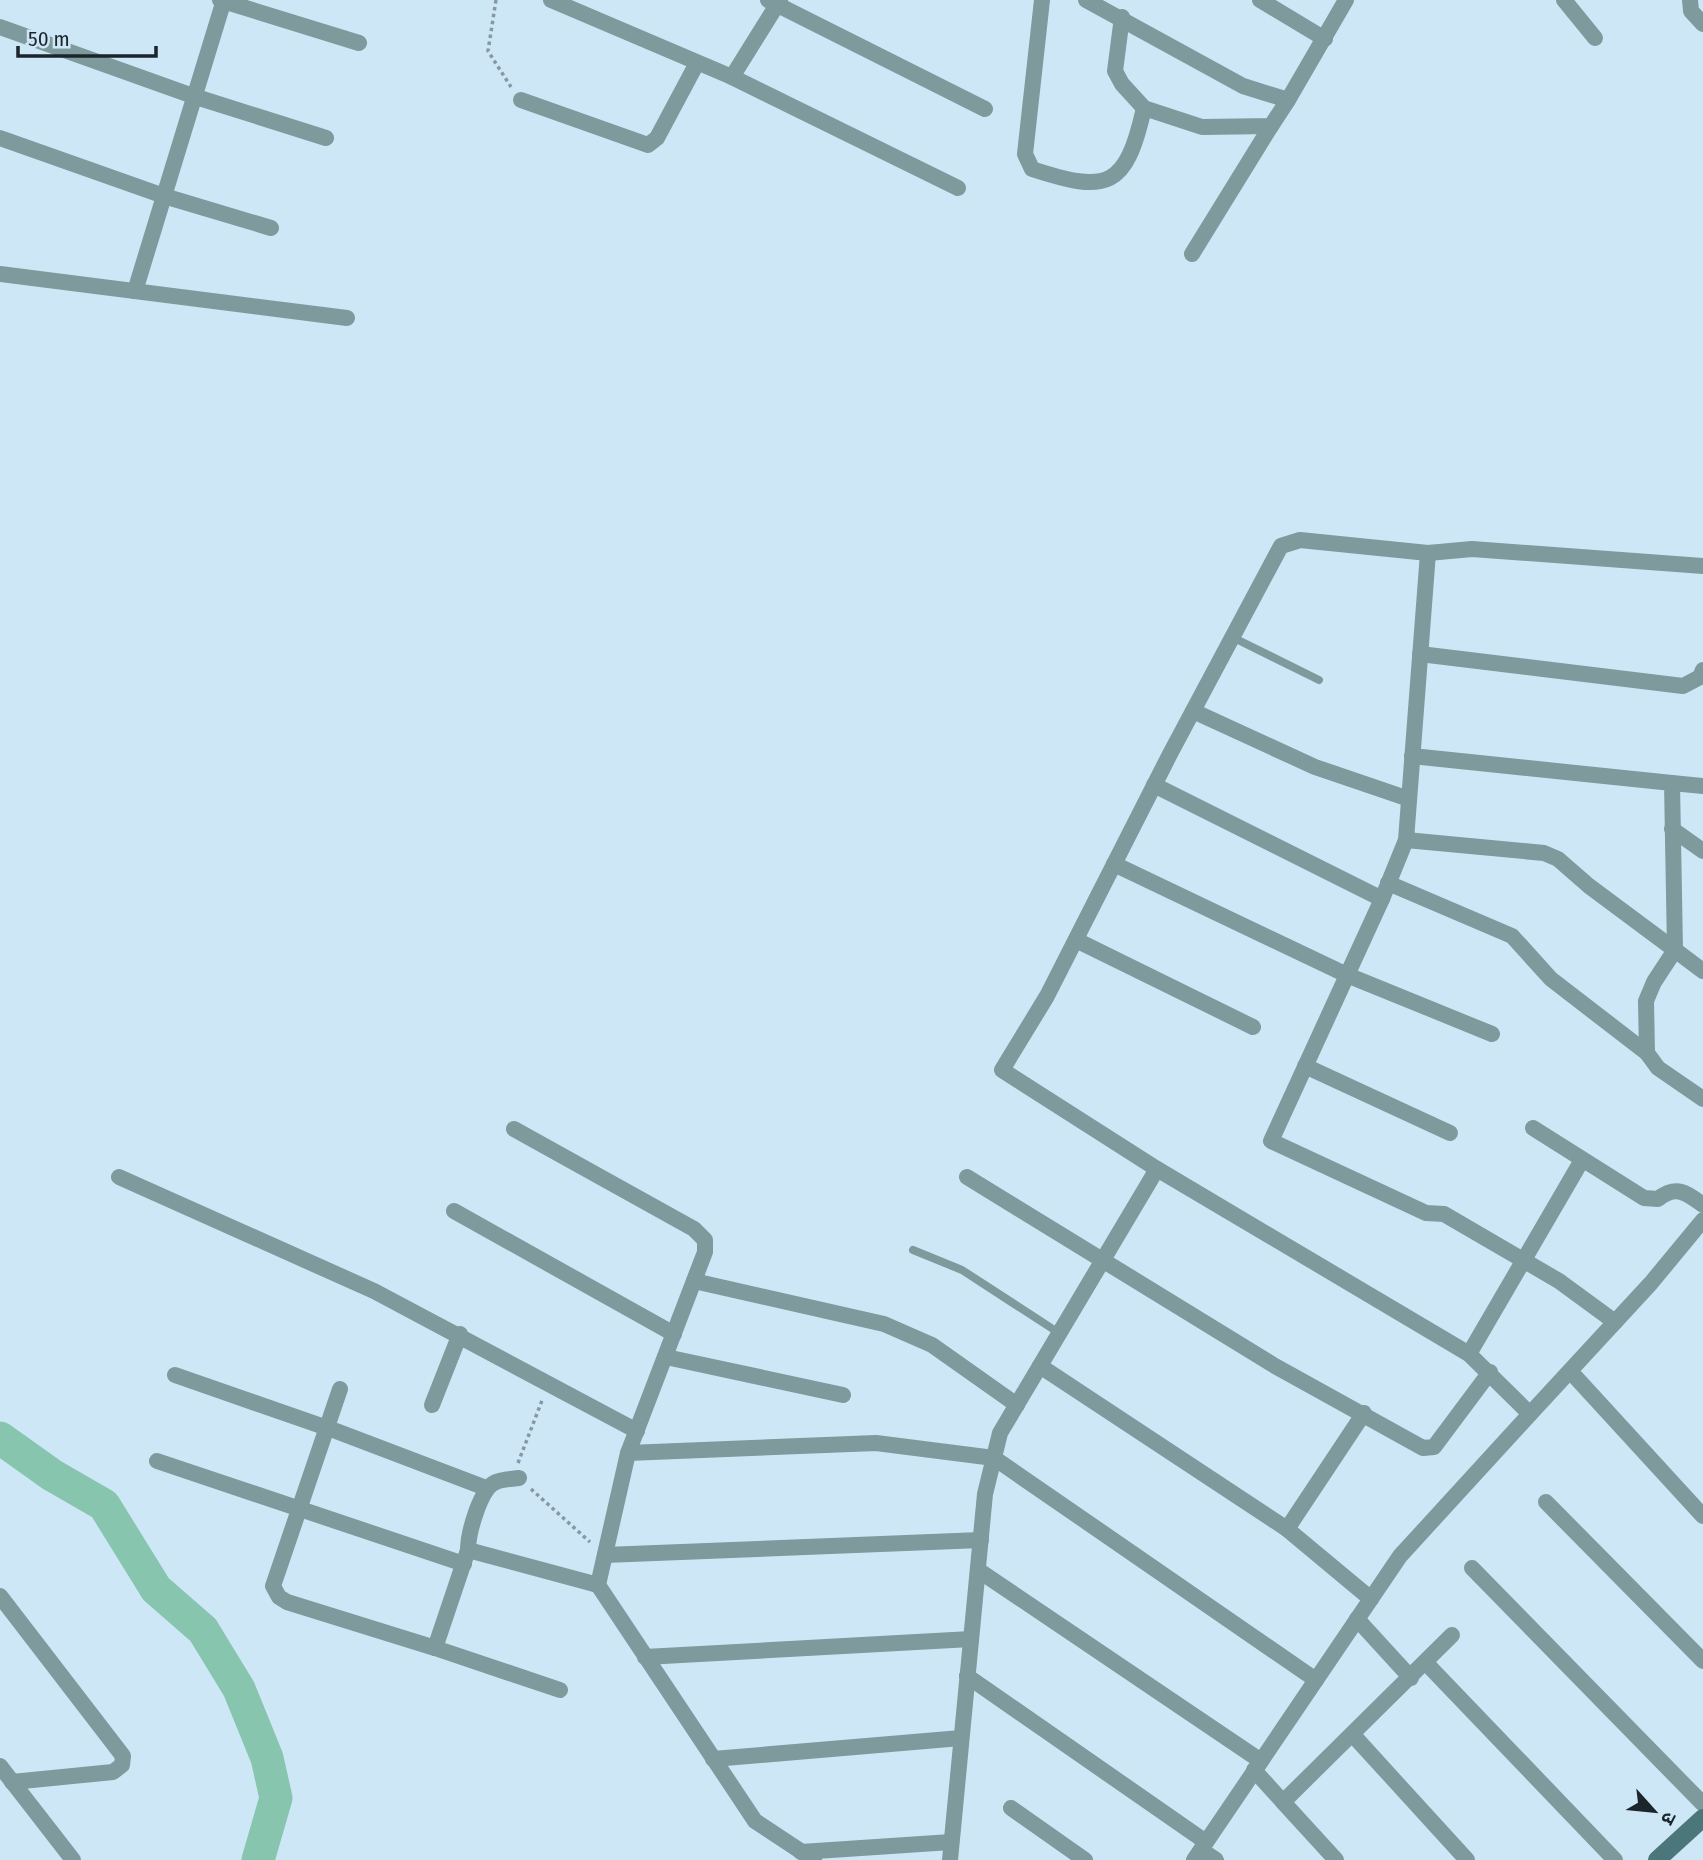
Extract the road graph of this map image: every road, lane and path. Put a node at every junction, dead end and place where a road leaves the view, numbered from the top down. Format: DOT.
graph roads {
  1 [pos="223,0"];
  2 [pos="496,0"];
  3 [pos="551,0"];
  4 [pos="1042,0"];
  5 [pos="1260,0"];
  6 [pos="1346,0"];
  7 [pos="1564,0"];
  8 [pos="1690,0"];
  9 [pos="775,2"];
  10 [pos="1098,2"];
  11 [pos="1122,18"];
  12 [pos="1703,24"];
  13 [pos="0,27"];
  14 [pos="1595,37"];
  15 [pos="1325,39"];
  16 [pos="359,43"];
  17 [pos="697,62"];
  18 [pos="732,77"];
  19 [pos="193,96"];
  20 [pos="521,100"];
  21 [pos="1288,100"];
  22 [pos="1144,108"];
  23 [pos="985,109"];
  24 [pos="1271,126"];
  25 [pos="0,138"];
  26 [pos="326,138"];
  27 [pos="958,188"];
  28 [pos="163,196"];
  29 [pos="271,228"];
  30 [pos="1192,254"];
  31 [pos="0,274"];
  32 [pos="135,291"];
  33 [pos="347,318"];
  34 [pos="1428,553"];
  35 [pos="1703,566"];
  36 [pos="1232,637"];
  37 [pos="1420,654"];
  38 [pos="1703,670"];
  39 [pos="1319,680"];
  40 [pos="1193,711"];
  41 [pos="1412,757"];
  42 [pos="1672,783"];
  43 [pos="1154,785"];
  44 [pos="1703,786"];
  45 [pos="1409,799"];
  46 [pos="1672,829"];
  47 [pos="1406,840"];
  48 [pos="1703,851"];
  49 [pos="1114,864"];
  50 [pos="1388,883"];
  51 [pos="1382,899"];
  52 [pos="1076,940"];
  53 [pos="1675,950"];
  54 [pos="1703,971"];
  55 [pos="1347,975"];
  56 [pos="1253,1027"];
  57 [pos="1492,1034"];
  58 [pos="1647,1053"];
  59 [pos="1306,1066"];
  60 [pos="1703,1099"];
  61 [pos="1533,1128"];
  62 [pos="514,1129"];
  63 [pos="1450,1133"];
  64 [pos="1582,1160"];
  65 [pos="1157,1169"];
  66 [pos="120,1177"];
  67 [pos="967,1177"];
  68 [pos="1703,1205"];
  69 [pos="454,1211"];
  70 [pos="1703,1220"];
  71 [pos="913,1250"];
  72 [pos="1104,1258"];
  73 [pos="1523,1259"];
  74 [pos="694,1281"];
  75 [pos="1615,1322"];
  76 [pos="460,1334"];
  77 [pos="674,1334"];
  78 [pos="1059,1334"];
  79 [pos="1469,1354"];
  80 [pos="666,1357"];
  81 [pos="1040,1366"];
  82 [pos="1570,1371"];
  83 [pos="1490,1372"];
  84 [pos="175,1375"];
  85 [pos="549,1383"];
  86 [pos="340,1389"];
  87 [pos="843,1395"];
  88 [pos="432,1405"];
  89 [pos="1017,1405"];
  90 [pos="1364,1413"];
  91 [pos="1530,1414"];
  92 [pos="326,1427"];
  93 [pos="637,1431"];
  94 [pos="628,1453"];
  95 [pos="994,1458"];
  96 [pos="157,1461"];
  97 [pos="519,1478"];
  98 [pos="486,1488"];
  99 [pos="1546,1502"];
  100 [pos="298,1511"];
  101 [pos="1703,1516"];
  102 [pos="1287,1529"];
  103 [pos="981,1539"];
  104 [pos="605,1555"];
  105 [pos="466,1557"];
  106 [pos="1472,1568"];
  107 [pos="978,1570"];
  108 [pos="598,1585"];
  109 [pos="0,1597"];
  110 [pos="1371,1599"];
  111 [pos="1357,1619"];
  112 [pos="1452,1635"];
  113 [pos="971,1639"];
  114 [pos="435,1648"];
  115 [pos="645,1657"];
  116 [pos="1703,1661"];
  117 [pos="1426,1663"];
  118 [pos="967,1676"];
  119 [pos="1411,1678"];
  120 [pos="1316,1680"];
  121 [pos="560,1690"];
  122 [pos="1353,1735"];
  123 [pos="961,1738"];
  124 [pos="713,1759"];
  125 [pos="0,1766"];
  126 [pos="1257,1766"];
  127 [pos="12,1782"];
  128 [pos="1283,1802"];
  129 [pos="1703,1804"];
  130 [pos="1011,1808"];
  131 [pos="1703,1819"];
  132 [pos="951,1842"];
  133 [pos="1200,1850"];
  134 [pos="809,1858"];
  135 [pos="73,1860"];
  136 [pos="950,1860"];
  137 [pos="1084,1860"];
  138 [pos="1216,1860"];
  139 [pos="1336,1860"];
  140 [pos="1467,1860"];
  141 [pos="1615,1860"];
  142 [pos="1657,1860"];
  1 -- 16 [label="street"];
  1 -- 19 [label="street"];
  2 -- 20 [label="path"];
  3 -- 17 [label="street"];
  4 -- 22 [label="street"];
  5 -- 15 [label="street"];
  6 -- 15 [label="street"];
  7 -- 14 [label="street"];
  8 -- 12 [label="street"];
  9 -- 18 [label="street"];
  9 -- 23 [label="street"];
  10 -- 11 [label="street"];
  11 -- 21 [label="street"];
  11 -- 22 [label="street"];
  13 -- 19 [label="street"];
  15 -- 21 [label="street"];
  17 -- 18 [label="street"];
  17 -- 20 [label="street"];
  18 -- 27 [label="street"];
  19 -- 26 [label="street"];
  19 -- 28 [label="street"];
  21 -- 24 [label="street"];
  22 -- 24 [label="street"];
  24 -- 30 [label="street"];
  25 -- 28 [label="street"];
  28 -- 29 [label="street"];
  28 -- 32 [label="street"];
  31 -- 32 [label="street"];
  32 -- 33 [label="street"];
  34 -- 35 [label="street"];
  34 -- 36 [label="street"];
  34 -- 37 [label="street"];
  36 -- 39 [label="lane"];
  36 -- 40 [label="street"];
  37 -- 38 [label="street"];
  37 -- 41 [label="street"];
  40 -- 43 [label="street"];
  40 -- 45 [label="street"];
  41 -- 42 [label="street"];
  41 -- 45 [label="street"];
  42 -- 44 [label="street"];
  42 -- 46 [label="street"];
  43 -- 49 [label="street"];
  43 -- 51 [label="street"];
  45 -- 47 [label="street"];
  46 -- 48 [label="street"];
  46 -- 53 [label="street"];
  47 -- 50 [label="street"];
  47 -- 53 [label="street"];
  49 -- 52 [label="street"];
  49 -- 55 [label="street"];
  50 -- 51 [label="street"];
  50 -- 58 [label="street"];
  51 -- 55 [label="street"];
  52 -- 56 [label="street"];
  52 -- 65 [label="street"];
  53 -- 54 [label="street"];
  53 -- 58 [label="street"];
  55 -- 57 [label="street"];
  55 -- 59 [label="street"];
  58 -- 60 [label="street"];
  59 -- 63 [label="street"];
  59 -- 73 [label="street"];
  61 -- 64 [label="street"];
  62 -- 74 [label="street"];
  64 -- 68 [label="street"];
  64 -- 73 [label="street"];
  65 -- 72 [label="street"];
  65 -- 79 [label="street"];
  66 -- 76 [label="street"];
  67 -- 72 [label="street"];
  69 -- 77 [label="street"];
  70 -- 75 [label="street"];
  71 -- 78 [label="lane"];
  72 -- 78 [label="street"];
  72 -- 90 [label="street"];
  73 -- 75 [label="street"];
  73 -- 79 [label="street"];
  74 -- 77 [label="street"];
  74 -- 89 [label="street"];
  75 -- 82 [label="street"];
  76 -- 85 [label="street"];
  76 -- 88 [label="street"];
  77 -- 80 [label="street"];
  78 -- 81 [label="street"];
  79 -- 83 [label="street"];
  80 -- 87 [label="street"];
  80 -- 93 [label="street"];
  81 -- 89 [label="street"];
  81 -- 102 [label="street"];
  82 -- 91 [label="street"];
  82 -- 101 [label="street"];
  83 -- 90 [label="street"];
  83 -- 91 [label="street"];
  84 -- 92 [label="street"];
  85 -- 93 [label="street"];
  85 -- 97 [label="path"];
  86 -- 92 [label="street"];
  89 -- 95 [label="street"];
  90 -- 102 [label="street"];
  91 -- 110 [label="street"];
  92 -- 98 [label="street"];
  92 -- 100 [label="street"];
  93 -- 94 [label="street"];
  94 -- 95 [label="street"];
  94 -- 104 [label="street"];
  95 -- 103 [label="street"];
  95 -- 120 [label="street"];
  96 -- 100 [label="street"];
  97 -- 98 [label="street"];
  97 -- 104 [label="path"];
  98 -- 105 [label="street"];
  99 -- 116 [label="street"];
  100 -- 105 [label="street"];
  100 -- 114 [label="street"];
  102 -- 110 [label="street"];
  103 -- 104 [label="street"];
  103 -- 107 [label="street"];
  104 -- 108 [label="street"];
  105 -- 108 [label="street"];
  105 -- 114 [label="street"];
  106 -- 129 [label="street"];
  107 -- 113 [label="street"];
  107 -- 126 [label="street"];
  108 -- 115 [label="street"];
  109 -- 127 [label="street"];
  110 -- 111 [label="street"];
  111 -- 119 [label="street"];
  111 -- 120 [label="street"];
  112 -- 117 [label="street"];
  113 -- 115 [label="street"];
  113 -- 118 [label="street"];
  114 -- 121 [label="street"];
  115 -- 124 [label="street"];
  117 -- 119 [label="street"];
  117 -- 141 [label="street"];
  118 -- 123 [label="street"];
  118 -- 133 [label="street"];
  119 -- 122 [label="street"];
  120 -- 126 [label="street"];
  122 -- 128 [label="street"];
  122 -- 140 [label="street"];
  123 -- 124 [label="street"];
  123 -- 132 [label="street"];
  124 -- 134 [label="street"];
  125 -- 127 [label="street"];
  126 -- 128 [label="street"];
  126 -- 133 [label="street"];
  127 -- 135 [label="street"];
  128 -- 139 [label="street"];
  130 -- 137 [label="street"];
  131 -- 142 [label="street"];
  132 -- 134 [label="street"];
  132 -- 136 [label="street"];
  133 -- 138 [label="street"];
}
